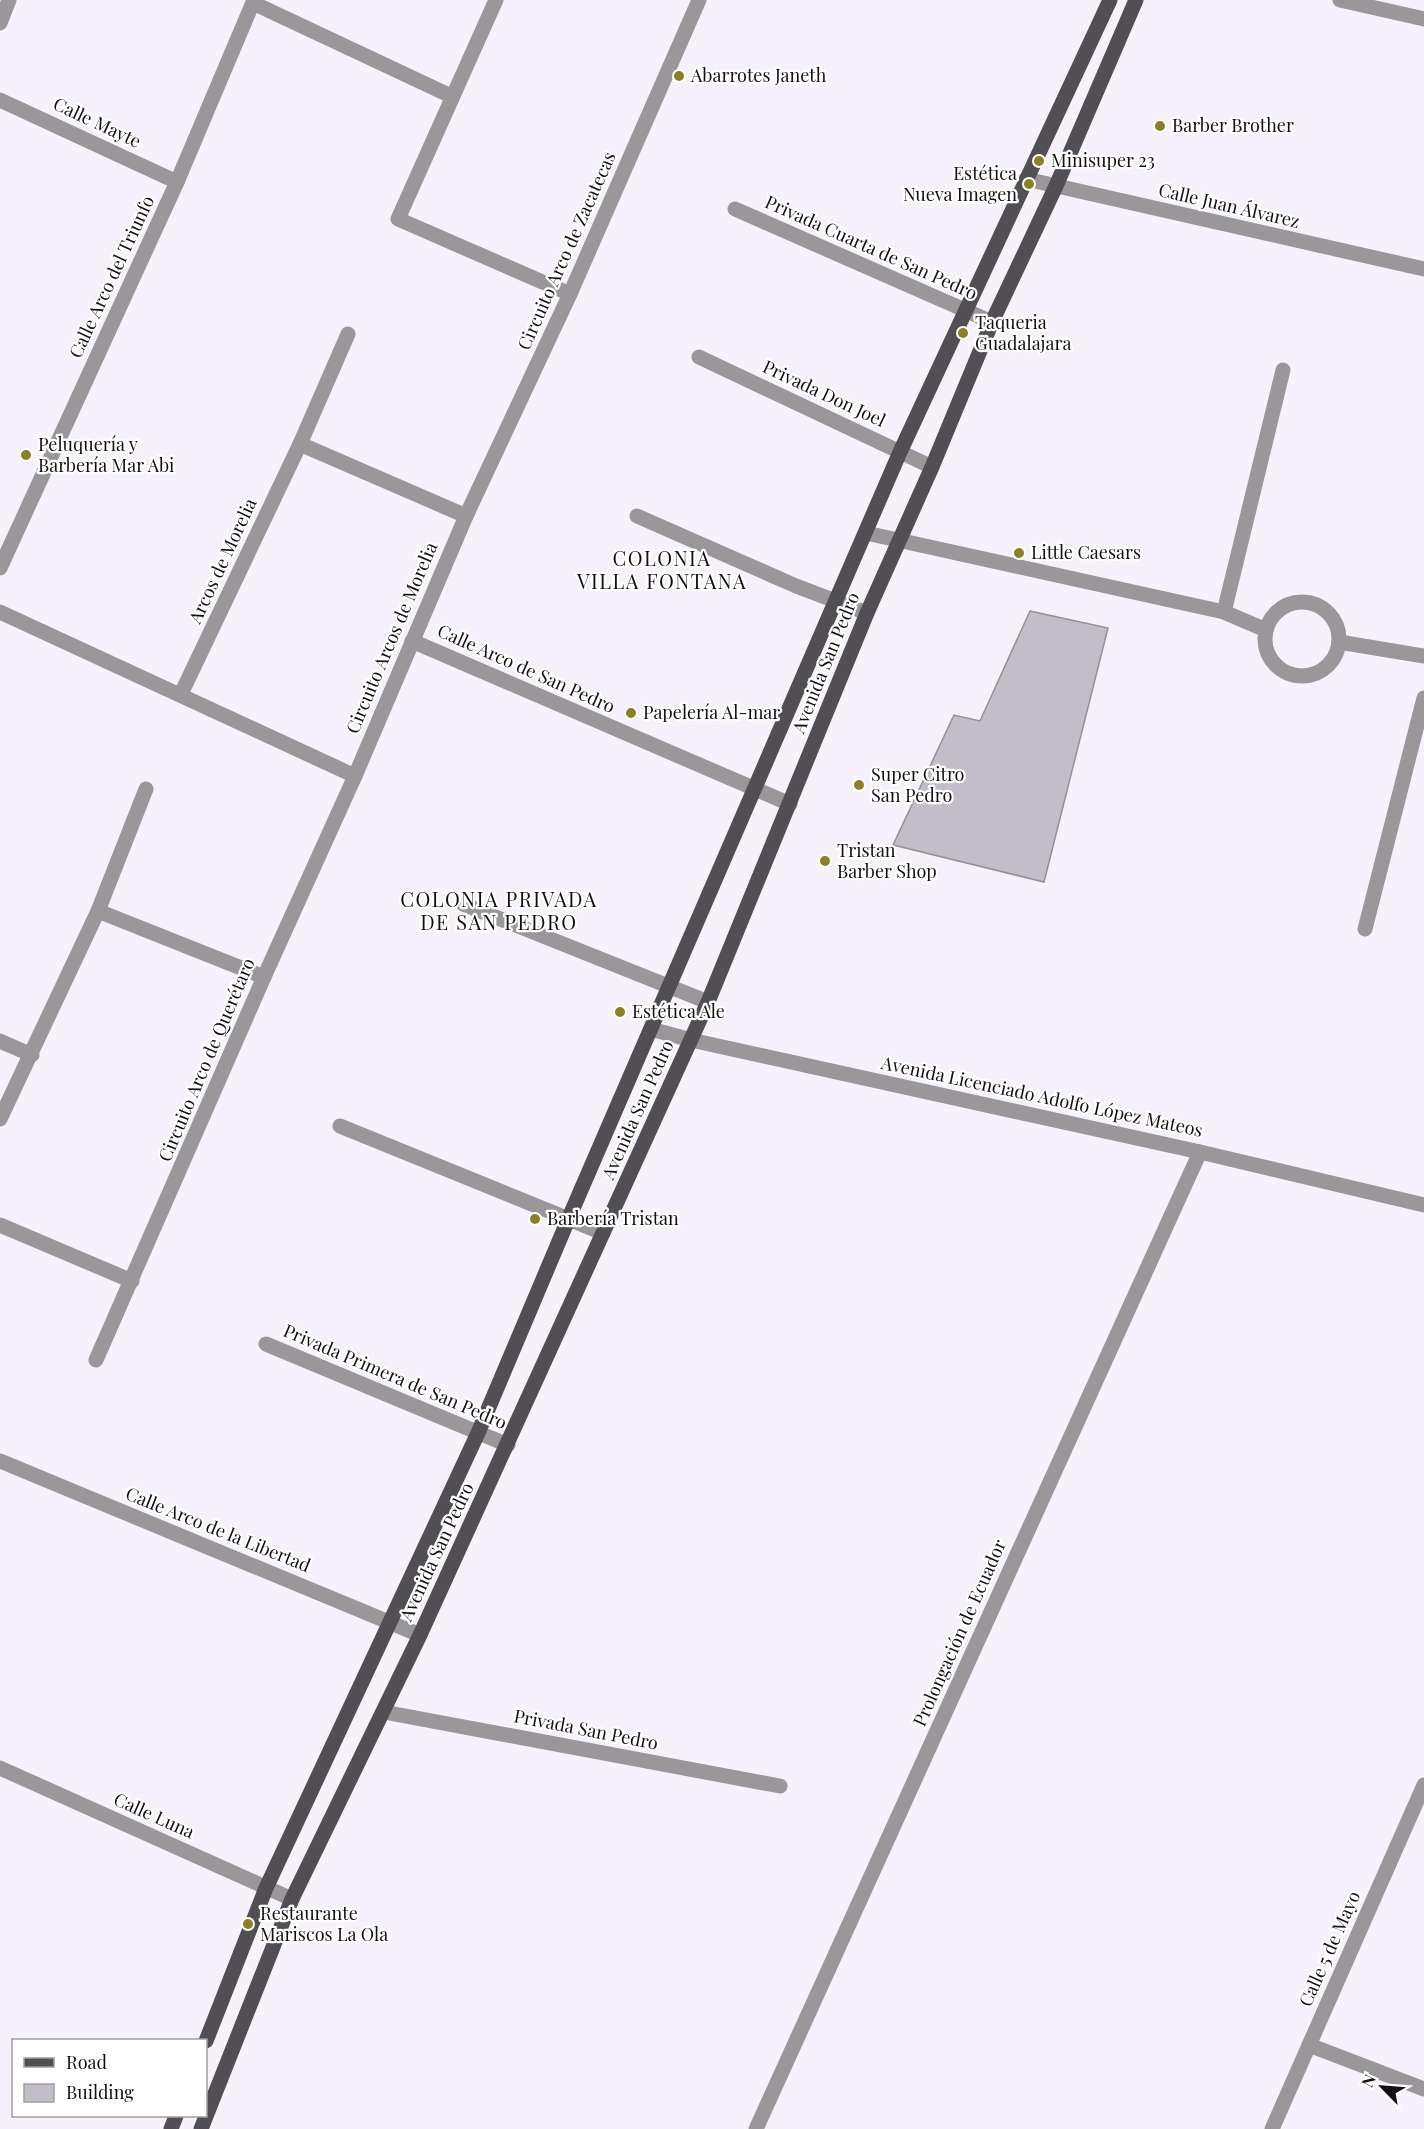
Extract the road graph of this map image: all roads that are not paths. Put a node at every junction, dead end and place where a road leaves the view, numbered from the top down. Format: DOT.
graph roads {
  1 [pos="9,0"];
  2 [pos="496,0"];
  3 [pos="1110,0"];
  4 [pos="1136,0"];
  5 [pos="1340,0"];
  6 [pos="695,1"];
  7 [pos="253,2"];
  8 [pos="1424,19"];
  9 [pos="0,23"];
  10 [pos="451,96"];
  11 [pos="0,100"];
  12 [pos="1026,179"];
  13 [pos="177,182"];
  14 [pos="1056,186"];
  15 [pos="735,209"];
  16 [pos="1424,269"];
  17 [pos="570,294"];
  18 [pos="965,310"];
  19 [pos="992,322"];
  20 [pos="348,334"];
  21 [pos="699,357"];
  22 [pos="1282,370"];
  23 [pos="300,444"];
  24 [pos="900,452"];
  25 [pos="932,467"];
  26 [pos="466,516"];
  27 [pos="637,516"];
  28 [pos="866,533"];
  29 [pos="899,541"];
  30 [pos="0,568"];
  31 [pos="837,602"];
  32 [pos="0,612"];
  33 [pos="1224,612"];
  34 [pos="867,613"];
  35 [pos="1266,630"];
  36 [pos="412,641"];
  37 [pos="1339,642"];
  38 [pos="1424,656"];
  39 [pos="181,694"];
  40 [pos="1424,698"];
  41 [pos="355,776"];
  42 [pos="146,789"];
  43 [pos="754,789"];
  44 [pos="790,804"];
  45 [pos="463,904"];
  46 [pos="98,911"];
  47 [pos="1365,929"];
  48 [pos="264,977"];
  49 [pos="669,986"];
  50 [pos="708,1002"];
  51 [pos="651,1029"];
  52 [pos="691,1040"];
  53 [pos="0,1041"];
  54 [pos="32,1055"];
  55 [pos="0,1119"];
  56 [pos="340,1126"];
  57 [pos="1200,1152"];
  58 [pos="1424,1205"];
  59 [pos="568,1220"];
  60 [pos="0,1226"];
  61 [pos="603,1233"];
  62 [pos="132,1281"];
  63 [pos="266,1344"];
  64 [pos="96,1359"];
  65 [pos="478,1433"];
  66 [pos="508,1445"];
  67 [pos="0,1461"];
  68 [pos="390,1622"];
  69 [pos="420,1635"];
  70 [pos="384,1712"];
  71 [pos="0,1768"];
  72 [pos="1424,1785"];
  73 [pos="780,1786"];
  74 [pos="266,1888"];
  75 [pos="292,1899"];
  76 [pos="207,2039"];
  77 [pos="1309,2045"];
  78 [pos="1424,2089"];
  79 [pos="207,2114"];
  80 [pos="756,2129"];
  81 [pos="1272,2129"];
  1 -- 9 [label="street"];
  2 -- 10 [label="street"];
  3 -- 12 [label="main road, Avenida San Pedro"];
  4 -- 14 [label="main road, Avenida San Pedro"];
  5 -- 8 [label="street"];
  6 -- 17 [label="street, Circuito Arco de Zacatecas"];
  7 -- 10 [label="street"];
  7 -- 13 [label="street, Calle Arco del Triunfo"];
  10 -- 17 [label="street"];
  11 -- 13 [label="street, Calle Mayte"];
  12 -- 14 [label="street, Calle Juan Álvarez"];
  12 -- 18 [label="main road, Avenida San Pedro"];
  13 -- 30 [label="street, Calle Arco del Triunfo"];
  14 -- 16 [label="street, Calle Juan Álvarez"];
  14 -- 19 [label="main road, Avenida San Pedro"];
  15 -- 18 [label="street, Privada Cuarta de San Pedro"];
  17 -- 26 [label="street, Circuito Arco de Zacatecas"];
  18 -- 19 [label="street, Privada Cuarta de San Pedro"];
  18 -- 24 [label="main road, Avenida San Pedro"];
  19 -- 25 [label="main road, Avenida San Pedro"];
  20 -- 23 [label="street, Arcos de Morelia"];
  21 -- 24 [label="street, Privada Don Joel"];
  22 -- 33 [label="street"];
  23 -- 26 [label="street"];
  23 -- 39 [label="street, Arcos de Morelia"];
  24 -- 25 [label="street, Privada Don Joel"];
  24 -- 28 [label="main road, Avenida San Pedro"];
  25 -- 29 [label="main road, Avenida San Pedro"];
  26 -- 36 [label="street, Circuito Arcos de Morelia"];
  27 -- 31 [label="street"];
  28 -- 29 [label="street"];
  28 -- 31 [label="main road, Avenida San Pedro"];
  29 -- 33 [label="street"];
  29 -- 34 [label="main road, Avenida San Pedro"];
  31 -- 34 [label="street"];
  31 -- 43 [label="main road, Avenida San Pedro"];
  32 -- 39 [label="street"];
  33 -- 35 [label="street"];
  34 -- 44 [label="main road, Avenida San Pedro"];
  35 -- 37 [label="street"];
  35 -- 37 [label="street"];
  36 -- 41 [label="street, Circuito Arcos de Morelia"];
  36 -- 43 [label="street, Calle Arco de San Pedro"];
  37 -- 38 [label="street"];
  39 -- 41 [label="street"];
  40 -- 47 [label="street"];
  41 -- 48 [label="street, Circuito Arco de Querétaro"];
  42 -- 46 [label="street"];
  43 -- 44 [label="street, Calle Arco de San Pedro"];
  43 -- 49 [label="main road, Avenida San Pedro"];
  44 -- 50 [label="main road, Avenida San Pedro"];
  45 -- 49 [label="street"];
  46 -- 48 [label="street"];
  46 -- 54 [label="street"];
  48 -- 62 [label="street, Circuito Arco de Querétaro"];
  49 -- 50 [label="street"];
  49 -- 51 [label="main road, Avenida San Pedro"];
  50 -- 52 [label="main road, Avenida San Pedro"];
  51 -- 52 [label="street, Avenida Licenciado Adolfo López Mateos"];
  51 -- 59 [label="main road, Avenida San Pedro"];
  52 -- 57 [label="street, Avenida Licenciado Adolfo López Mateos"];
  52 -- 61 [label="main road, Avenida San Pedro"];
  53 -- 54 [label="street"];
  54 -- 55 [label="street"];
  56 -- 59 [label="street"];
  57 -- 58 [label="street, Avenida Licenciado Adolfo López Mateos"];
  57 -- 80 [label="street, Prolongación de Ecuador"];
  59 -- 61 [label="street"];
  59 -- 65 [label="main road, Avenida San Pedro"];
  60 -- 62 [label="street"];
  61 -- 66 [label="main road, Avenida San Pedro"];
  62 -- 64 [label="street, Circuito Arco de Querétaro"];
  63 -- 65 [label="street, Privada Primera de San Pedro"];
  65 -- 66 [label="street, Privada Primera de San Pedro"];
  65 -- 68 [label="main road, Avenida San Pedro"];
  66 -- 69 [label="main road, Avenida San Pedro"];
  67 -- 68 [label="street, Calle Arco de la Libertad"];
  68 -- 69 [label="street, Calle Arco de la Libertad"];
  68 -- 74 [label="main road, Avenida San Pedro"];
  69 -- 70 [label="main road, Avenida San Pedro"];
  70 -- 73 [label="street, Privada San Pedro"];
  70 -- 75 [label="main road, Avenida San Pedro"];
  71 -- 74 [label="street, Calle Luna"];
  72 -- 77 [label="street, Calle 5 de Mayo"];
  74 -- 75 [label="street, Calle Luna"];
  74 -- 76 [label="main road, Avenida San Pedro"];
  75 -- 79 [label="main road, Avenida San Pedro"];
  77 -- 78 [label="street"];
  77 -- 81 [label="street, Calle 5 de Mayo"];
}
